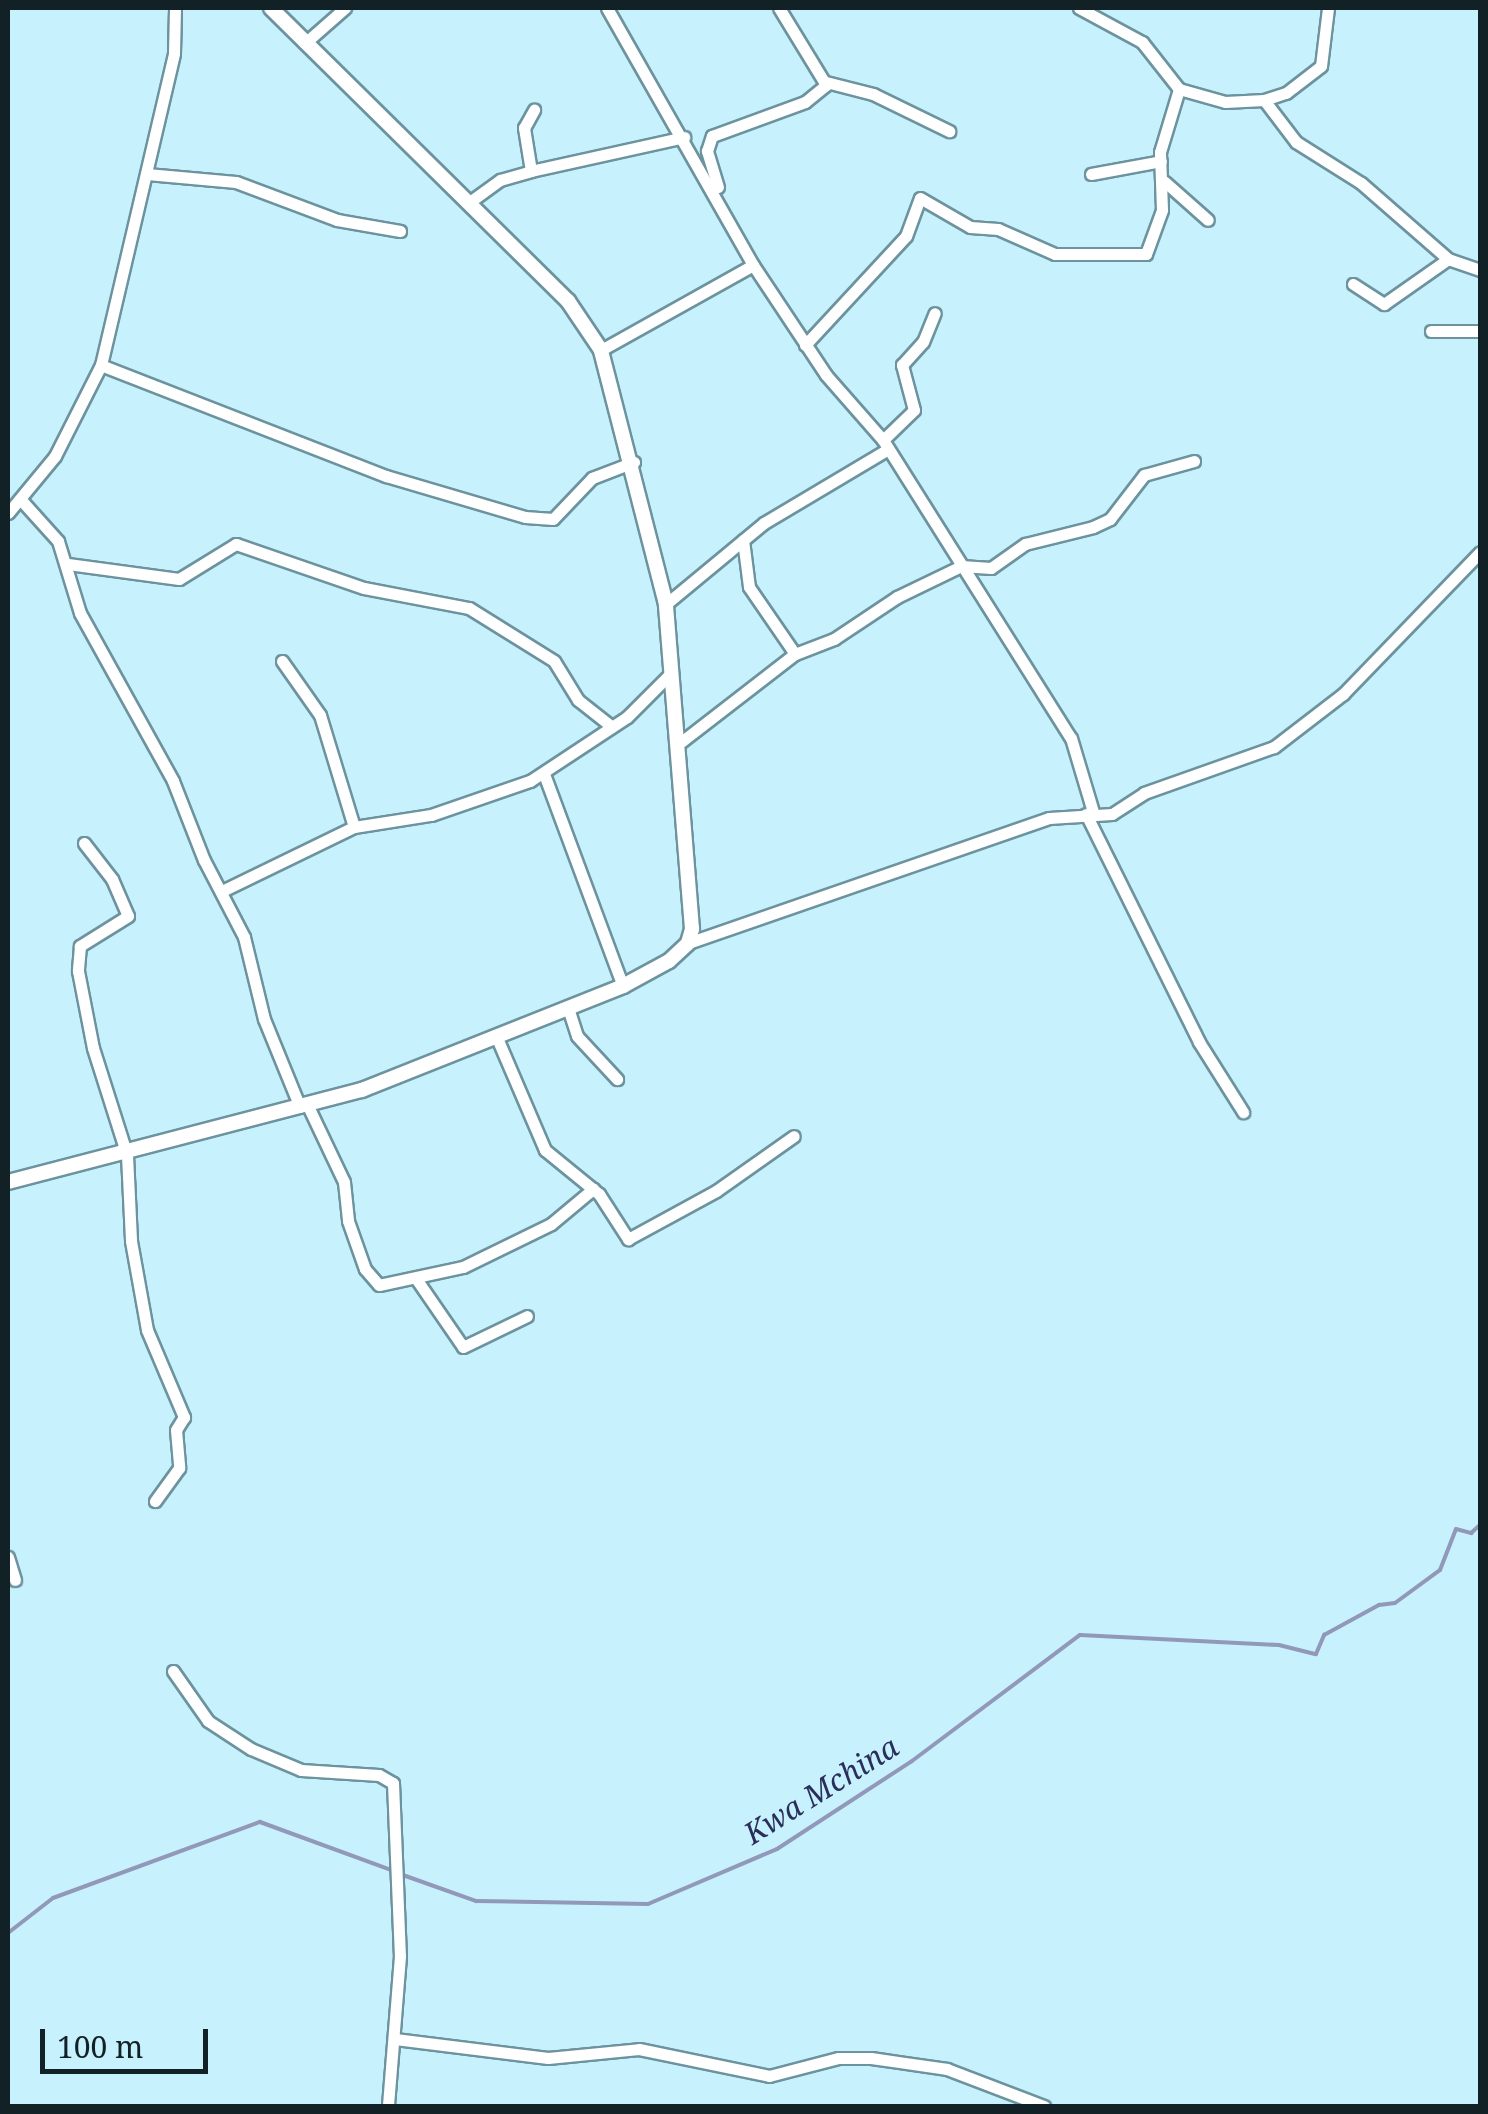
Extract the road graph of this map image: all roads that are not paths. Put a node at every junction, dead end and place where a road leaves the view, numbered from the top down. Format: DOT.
graph roads {
  1 [pos="176,8"];
  2 [pos="271,8"];
  3 [pos="344,8"];
  4 [pos="607,8"];
  5 [pos="779,8"];
  6 [pos="1079,8"];
  7 [pos="1328,8"];
  8 [pos="304,43"];
  9 [pos="826,82"];
  10 [pos="1179,89"];
  11 [pos="1264,100"];
  12 [pos="534,110"];
  13 [pos="949,130"];
  14 [pos="684,137"];
  15 [pos="1161,161"];
  16 [pos="531,170"];
  17 [pos="147,174"];
  18 [pos="1090,174"];
  19 [pos="1164,182"];
  20 [pos="718,196"];
  21 [pos="471,201"];
  22 [pos="1208,220"];
  23 [pos="400,232"];
  24 [pos="1448,259"];
  25 [pos="754,265"];
  26 [pos="1480,270"];
  27 [pos="1353,284"];
  28 [pos="935,313"];
  29 [pos="1431,332"];
  30 [pos="1480,332"];
  31 [pos="805,346"];
  32 [pos="601,350"];
  33 [pos="101,365"];
  34 [pos="886,445"];
  35 [pos="1194,461"];
  36 [pos="634,462"];
  37 [pos="22,501"];
  38 [pos="8,513"];
  39 [pos="743,540"];
  40 [pos="1480,552"];
  41 [pos="68,564"];
  42 [pos="961,566"];
  43 [pos="666,604"];
  44 [pos="795,654"];
  45 [pos="282,661"];
  46 [pos="670,674"];
  47 [pos="610,726"];
  48 [pos="681,742"];
  49 [pos="544,774"];
  50 [pos="1090,814"];
  51 [pos="354,827"];
  52 [pos="84,844"];
  53 [pos="222,891"];
  54 [pos="688,943"];
  55 [pos="623,986"];
  56 [pos="568,1008"];
  57 [pos="497,1038"];
  58 [pos="616,1078"];
  59 [pos="304,1106"];
  60 [pos="1244,1112"];
  61 [pos="794,1136"];
  62 [pos="128,1155"];
  63 [pos="8,1182"];
  64 [pos="593,1189"];
  65 [pos="417,1280"];
  66 [pos="527,1316"];
  67 [pos="155,1501"];
  68 [pos="8,1557"];
  69 [pos="15,1580"];
  70 [pos="173,1671"];
  71 [pos="395,2039"];
  72 [pos="388,2106"];
  73 [pos="1044,2106"];
  1 -- 17 [label="street"];
  2 -- 8 [label="street"];
  3 -- 8 [label="street"];
  4 -- 14 [label="street"];
  5 -- 9 [label="street"];
  6 -- 10 [label="street"];
  7 -- 11 [label="street"];
  8 -- 21 [label="street"];
  9 -- 13 [label="street"];
  9 -- 20 [label="street"];
  10 -- 11 [label="street"];
  10 -- 15 [label="street"];
  11 -- 24 [label="street"];
  12 -- 16 [label="street"];
  14 -- 16 [label="street"];
  14 -- 20 [label="street"];
  15 -- 18 [label="street"];
  15 -- 19 [label="street"];
  16 -- 21 [label="street"];
  17 -- 23 [label="street"];
  17 -- 33 [label="street"];
  19 -- 22 [label="street"];
  19 -- 31 [label="street"];
  20 -- 25 [label="street"];
  21 -- 32 [label="street"];
  24 -- 26 [label="street"];
  24 -- 27 [label="street"];
  25 -- 31 [label="street"];
  25 -- 32 [label="street"];
  28 -- 34 [label="street"];
  29 -- 30 [label="street"];
  31 -- 34 [label="street"];
  32 -- 36 [label="street"];
  33 -- 36 [label="street"];
  33 -- 37 [label="street"];
  34 -- 39 [label="street"];
  34 -- 42 [label="street"];
  35 -- 42 [label="street"];
  36 -- 43 [label="street"];
  37 -- 38 [label="street"];
  37 -- 41 [label="street"];
  39 -- 43 [label="street"];
  39 -- 44 [label="street"];
  40 -- 50 [label="street"];
  41 -- 47 [label="street"];
  41 -- 53 [label="street"];
  42 -- 44 [label="street"];
  42 -- 50 [label="street"];
  43 -- 46 [label="street"];
  44 -- 48 [label="street"];
  45 -- 51 [label="street"];
  46 -- 47 [label="street"];
  46 -- 48 [label="street"];
  47 -- 49 [label="street"];
  48 -- 54 [label="street"];
  49 -- 51 [label="street"];
  49 -- 55 [label="street"];
  50 -- 54 [label="street"];
  50 -- 60 [label="street"];
  51 -- 53 [label="street"];
  52 -- 62 [label="street"];
  53 -- 59 [label="street"];
  54 -- 55 [label="street"];
  55 -- 56 [label="street"];
  56 -- 57 [label="street"];
  56 -- 58 [label="street"];
  57 -- 59 [label="street"];
  57 -- 64 [label="street"];
  59 -- 62 [label="street"];
  59 -- 65 [label="street"];
  61 -- 64 [label="street"];
  62 -- 63 [label="street"];
  62 -- 67 [label="street"];
  64 -- 65 [label="street"];
  65 -- 66 [label="street"];
  68 -- 69 [label="street"];
  70 -- 71 [label="street"];
  71 -- 72 [label="street"];
  71 -- 73 [label="street"];
}
